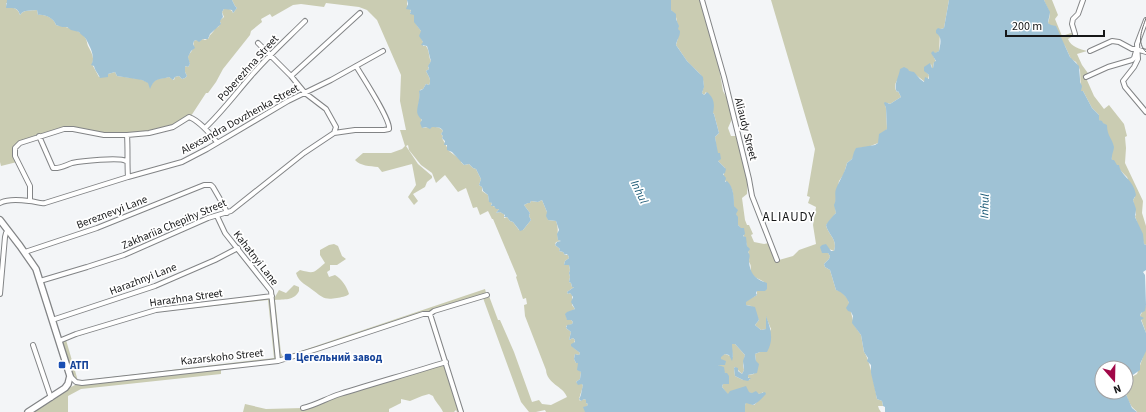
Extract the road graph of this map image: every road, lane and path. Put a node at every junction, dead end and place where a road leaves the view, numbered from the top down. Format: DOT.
graph roads {
  1 [pos="702,0"];
  2 [pos="1083,0"];
  3 [pos="360,13"];
  4 [pos="1146,20"];
  5 [pos="305,21"];
  6 [pos="1075,34"];
  7 [pos="258,43"];
  8 [pos="1136,49"];
  9 [pos="383,51"];
  10 [pos="1090,51"];
  11 [pos="1146,52"];
  12 [pos="270,54"];
  13 [pos="356,66"];
  14 [pos="291,76"];
  15 [pos="1086,77"];
  16 [pos="305,93"];
  17 [pos="1146,112"];
  18 [pos="205,128"];
  19 [pos="334,133"];
  20 [pos="127,135"];
  21 [pos="39,136"];
  22 [pos="217,142"];
  23 [pos="126,161"];
  24 [pos="128,177"];
  25 [pos="30,200"];
  26 [pos="0,203"];
  27 [pos="227,213"];
  28 [pos="217,216"];
  29 [pos="0,220"];
  30 [pos="8,231"];
  31 [pos="238,248"];
  32 [pos="25,252"];
  33 [pos="777,260"];
  34 [pos="40,281"];
  35 [pos="0,294"];
  36 [pos="487,295"];
  37 [pos="272,296"];
  38 [pos="430,314"];
  39 [pos="52,320"];
  40 [pos="59,341"];
  41 [pos="33,344"];
  42 [pos="278,361"];
  43 [pos="446,362"];
  44 [pos="70,376"];
  45 [pos="51,398"];
  46 [pos="303,408"];
  47 [pos="28,412"];
  48 [pos="461,412"];
  1 -- 33 [label="street, Aliaudy Street"];
  2 -- 6 [label="street"];
  3 -- 14 [label="street"];
  4 -- 8 [label="street"];
  5 -- 12 [label="street, Poberezhna Street"];
  7 -- 12 [label="street"];
  8 -- 10 [label="street"];
  8 -- 11 [label="street"];
  8 -- 15 [label="street"];
  8 -- 17 [label="street"];
  9 -- 13 [label="street, Alexsandra Dovzhenka Street"];
  12 -- 14 [label="street"];
  12 -- 18 [label="street, Poberezhna Street"];
  13 -- 16 [label="street, Alexsandra Dovzhenka Street"];
  13 -- 19 [label="street, Zakhariia Chepihy Street"];
  14 -- 16 [label="street"];
  16 -- 19 [label="street"];
  16 -- 22 [label="street, Alexsandra Dovzhenka Street"];
  18 -- 20 [label="street"];
  18 -- 22 [label="street"];
  19 -- 27 [label="street, Zakhariia Chepihy Street"];
  20 -- 21 [label="street"];
  20 -- 23 [label="street"];
  21 -- 23 [label="street"];
  21 -- 25 [label="street"];
  22 -- 24 [label="street, Alexsandra Dovzhenka Street"];
  23 -- 24 [label="street"];
  24 -- 25 [label="street, Alexsandra Dovzhenka Street"];
  25 -- 26 [label="street, Alexsandra Dovzhenka Street"];
  27 -- 28 [label="street, Zakhariia Chepihy Street"];
  27 -- 32 [label="street, Bereznevyi Lane"];
  28 -- 31 [label="street, Kahatnyi Lane"];
  28 -- 34 [label="street, Zakhariia Chepihy Street"];
  29 -- 30 [label="street"];
  30 -- 32 [label="street"];
  30 -- 35 [label="street"];
  31 -- 37 [label="street, Kahatnyi Lane"];
  31 -- 39 [label="street, Harazhnyi Lane"];
  32 -- 34 [label="street"];
  34 -- 39 [label="street"];
  36 -- 38 [label="street, Kazarskoho Street"];
  37 -- 40 [label="street, Harazhna Street"];
  37 -- 42 [label="street, Kahatnyi Lane"];
  38 -- 42 [label="street, Kazarskoho Street"];
  38 -- 43 [label="street"];
  39 -- 40 [label="street"];
  40 -- 44 [label="street"];
  41 -- 45 [label="street"];
  42 -- 44 [label="street, Kazarskoho Street"];
  43 -- 46 [label="street"];
  43 -- 48 [label="street"];
  44 -- 45 [label="street"];
  45 -- 47 [label="street"];
}
